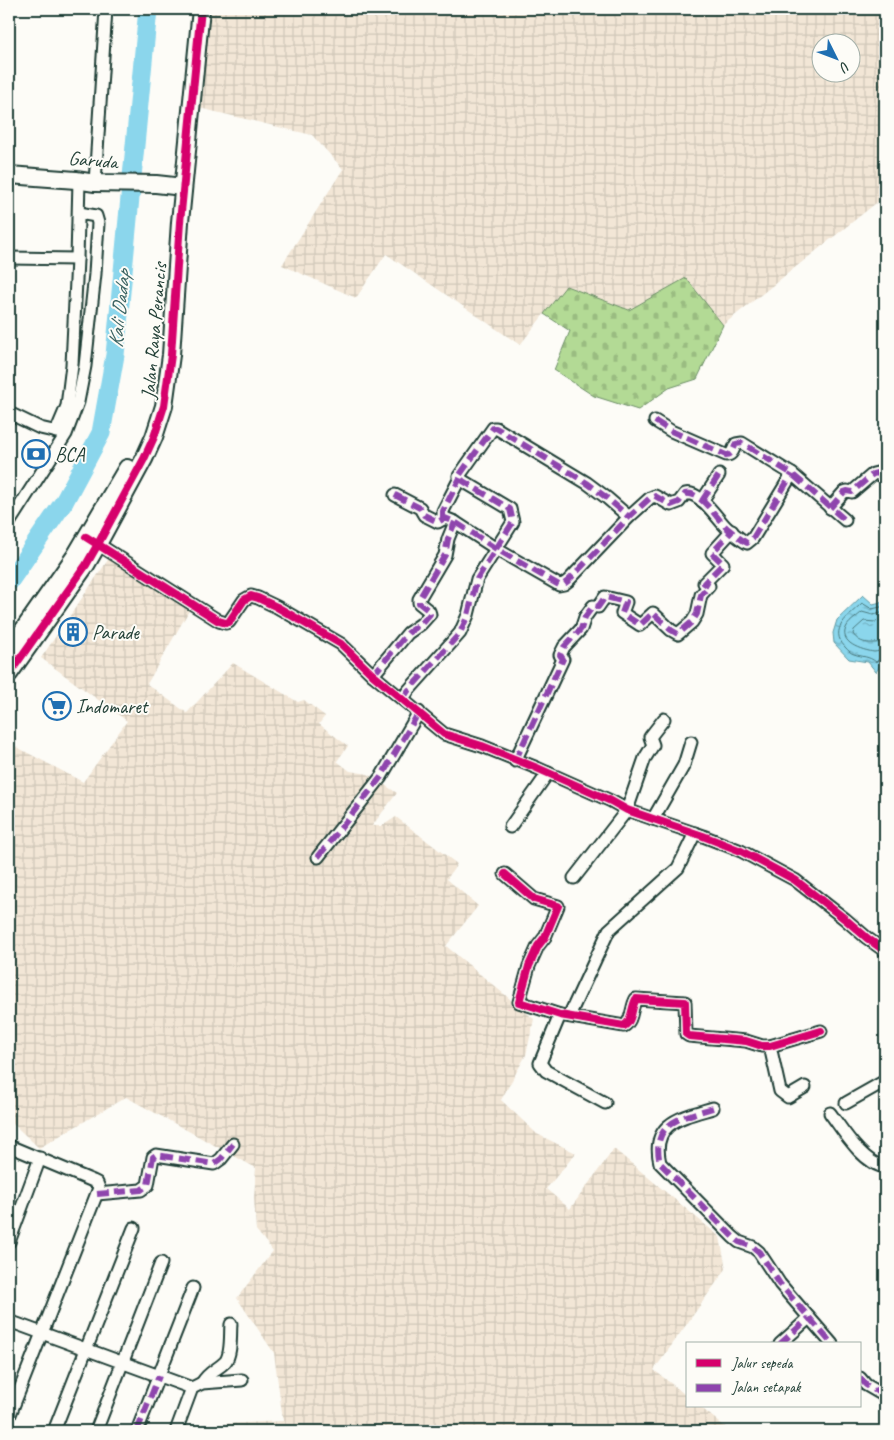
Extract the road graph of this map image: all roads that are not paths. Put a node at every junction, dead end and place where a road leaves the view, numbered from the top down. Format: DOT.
graph roads {
  1 [pos="106,9"];
  2 [pos="193,9"];
  3 [pos="201,9"];
  4 [pos="9,175"];
  5 [pos="87,181"];
  6 [pos="178,187"];
  7 [pos="79,213"];
  8 [pos="9,258"];
  9 [pos="77,259"];
  10 [pos="9,413"];
  11 [pos="655,421"];
  12 [pos="61,433"];
  13 [pos="792,474"];
  14 [pos="719,475"];
  15 [pos="460,478"];
  16 [pos="885,478"];
  17 [pos="395,495"];
  18 [pos="702,500"];
  19 [pos="830,508"];
  20 [pos="629,517"];
  21 [pos="442,519"];
  22 [pos="10,520"];
  23 [pos="845,520"];
  24 [pos="455,522"];
  25 [pos="732,531"];
  26 [pos="92,541"];
  27 [pos="496,549"];
  28 [pos="9,650"];
  29 [pos="9,674"];
  30 [pos="374,675"];
  31 [pos="403,699"];
  32 [pos="419,712"];
  33 [pos="664,719"];
  34 [pos="691,742"];
  35 [pos="515,761"];
  36 [pos="548,773"];
  37 [pos="627,810"];
  38 [pos="653,819"];
  39 [pos="510,827"];
  40 [pos="695,833"];
  41 [pos="318,857"];
  42 [pos="504,874"];
  43 [pos="574,878"];
  44 [pos="885,951"];
  45 [pos="564,1016"];
  46 [pos="821,1031"];
  47 [pos="770,1046"];
  48 [pos="885,1080"];
  49 [pos="805,1087"];
  50 [pos="605,1103"];
  51 [pos="846,1103"];
  52 [pos="713,1108"];
  53 [pos="830,1112"];
  54 [pos="233,1144"];
  55 [pos="9,1146"];
  56 [pos="40,1158"];
  57 [pos="885,1167"];
  58 [pos="98,1191"];
  59 [pos="134,1228"];
  60 [pos="9,1242"];
  61 [pos="161,1264"];
  62 [pos="193,1288"];
  63 [pos="809,1318"];
  64 [pos="9,1321"];
  65 [pos="231,1324"];
  66 [pos="42,1333"];
  67 [pos="782,1342"];
  68 [pos="830,1342"];
  69 [pos="86,1349"];
  70 [pos="122,1363"];
  71 [pos="159,1376"];
  72 [pos="242,1380"];
  73 [pos="862,1380"];
  74 [pos="197,1386"];
  75 [pos="885,1396"];
  76 [pos="9,1418"];
  77 [pos="54,1431"];
  78 [pos="96,1431"];
  79 [pos="137,1431"];
  80 [pos="176,1431"];
  1 -- 5 [label="street"];
  2 -- 6 [label="street, Jalan Raya Perancis"];
  3 -- 6 [label="street, Jalan Raya Perancis"];
  4 -- 5 [label="street, Garuda"];
  5 -- 6 [label="street, Garuda"];
  5 -- 7 [label="street"];
  6 -- 26 [label="street, Jalan Raya Perancis"];
  7 -- 9 [label="street"];
  7 -- 12 [label="street"];
  8 -- 9 [label="street"];
  9 -- 12 [label="street"];
  10 -- 12 [label="street"];
  11 -- 13 [label="street"];
  12 -- 22 [label="street"];
  13 -- 19 [label="street"];
  13 -- 25 [label="street"];
  14 -- 18 [label="street"];
  15 -- 20 [label="street"];
  15 -- 21 [label="street"];
  15 -- 27 [label="street"];
  16 -- 19 [label="street"];
  17 -- 21 [label="street"];
  18 -- 20 [label="street"];
  18 -- 25 [label="street"];
  19 -- 23 [label="street"];
  20 -- 27 [label="street"];
  21 -- 24 [label="street"];
  24 -- 27 [label="street"];
  24 -- 30 [label="street"];
  25 -- 35 [label="street"];
  26 -- 28 [label="street, Jalan Raya Perancis"];
  26 -- 29 [label="street, Jalan Raya Perancis"];
  26 -- 30 [label="street"];
  27 -- 31 [label="street"];
  30 -- 31 [label="street"];
  31 -- 32 [label="street"];
  32 -- 35 [label="street"];
  32 -- 41 [label="street"];
  33 -- 37 [label="street"];
  34 -- 38 [label="street"];
  35 -- 36 [label="street"];
  36 -- 37 [label="street"];
  36 -- 39 [label="street"];
  37 -- 38 [label="street"];
  37 -- 43 [label="street"];
  38 -- 40 [label="street"];
  40 -- 44 [label="street"];
  40 -- 45 [label="street"];
  42 -- 45 [label="street"];
  45 -- 47 [label="street"];
  45 -- 50 [label="street"];
  46 -- 47 [label="street"];
  47 -- 49 [label="street"];
  48 -- 51 [label="street"];
  52 -- 63 [label="street"];
  53 -- 57 [label="street"];
  54 -- 58 [label="street"];
  55 -- 56 [label="street"];
  56 -- 58 [label="street"];
  56 -- 60 [label="street"];
  58 -- 66 [label="street"];
  59 -- 69 [label="street"];
  61 -- 70 [label="street"];
  62 -- 71 [label="street"];
  63 -- 67 [label="street"];
  63 -- 68 [label="street"];
  64 -- 66 [label="street"];
  65 -- 74 [label="street"];
  66 -- 69 [label="street"];
  66 -- 76 [label="street"];
  69 -- 70 [label="street"];
  69 -- 77 [label="street"];
  70 -- 71 [label="street"];
  70 -- 78 [label="street"];
  71 -- 74 [label="street"];
  71 -- 79 [label="street"];
  72 -- 74 [label="street"];
  73 -- 75 [label="street"];
  74 -- 80 [label="street"];
}
